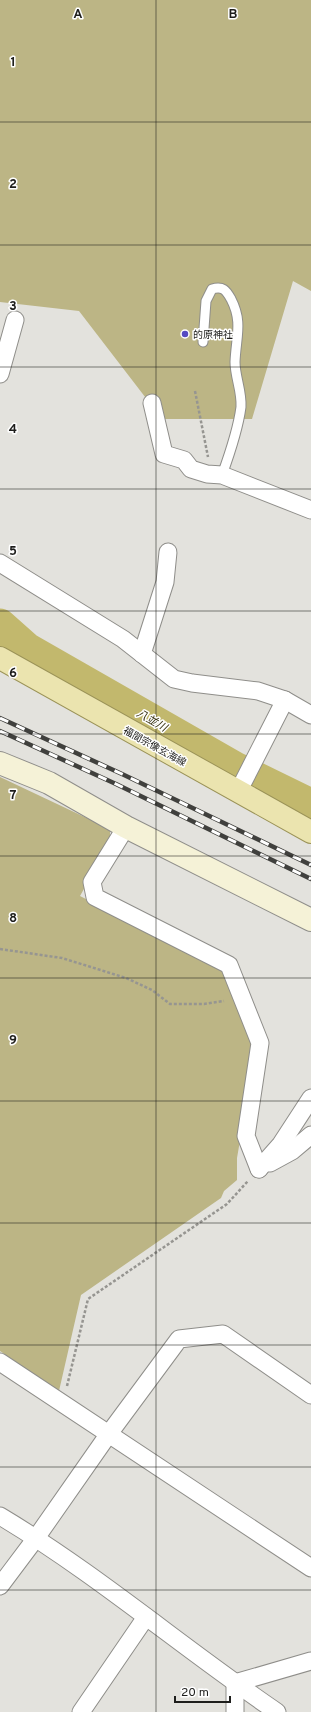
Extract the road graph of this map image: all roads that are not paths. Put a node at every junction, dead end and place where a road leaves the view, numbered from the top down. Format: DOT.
graph roads {
  1 [pos="15,320"];
  2 [pos="203,342"];
  3 [pos="0,374"];
  4 [pos="152,403"];
  5 [pos="217,475"];
  6 [pos="311,510"];
  7 [pos="168,552"];
  8 [pos="0,563"];
  9 [pos="142,654"];
  10 [pos="0,658"];
  11 [pos="285,700"];
  12 [pos="311,715"];
  13 [pos="0,763"];
  14 [pos="242,785"];
  15 [pos="126,827"];
  16 [pos="311,832"];
  17 [pos="311,920"];
  18 [pos="311,1098"];
  19 [pos="311,1135"];
  20 [pos="259,1169"];
  21 [pos="0,1362"];
  22 [pos="311,1395"];
  23 [pos="108,1434"];
  24 [pos="0,1516"];
  25 [pos="36,1538"];
  26 [pos="311,1568"];
  27 [pos="0,1586"];
  28 [pos="146,1617"];
  29 [pos="311,1661"];
  30 [pos="235,1683"];
  31 [pos="81,1712"];
  32 [pos="235,1712"];
  33 [pos="277,1712"];
  1 -- 3 [label="street"];
  2 -- 5 [label="lane"];
  4 -- 5 [label="street"];
  5 -- 6 [label="street"];
  7 -- 9 [label="street"];
  8 -- 9 [label="street"];
  9 -- 11 [label="street"];
  10 -- 14 [label="main road, 福間宗像玄海線"];
  11 -- 12 [label="street"];
  11 -- 14 [label="street"];
  13 -- 15 [label="street"];
  14 -- 16 [label="main road, 福間宗像玄海線"];
  15 -- 17 [label="street"];
  15 -- 20 [label="street"];
  18 -- 20 [label="street"];
  19 -- 20 [label="street"];
  21 -- 23 [label="street"];
  22 -- 23 [label="street"];
  23 -- 25 [label="street"];
  23 -- 26 [label="street"];
  24 -- 25 [label="street"];
  25 -- 27 [label="street"];
  25 -- 28 [label="street"];
  28 -- 30 [label="street"];
  28 -- 31 [label="street"];
  29 -- 30 [label="street"];
  30 -- 32 [label="street"];
  30 -- 33 [label="street"];
}
